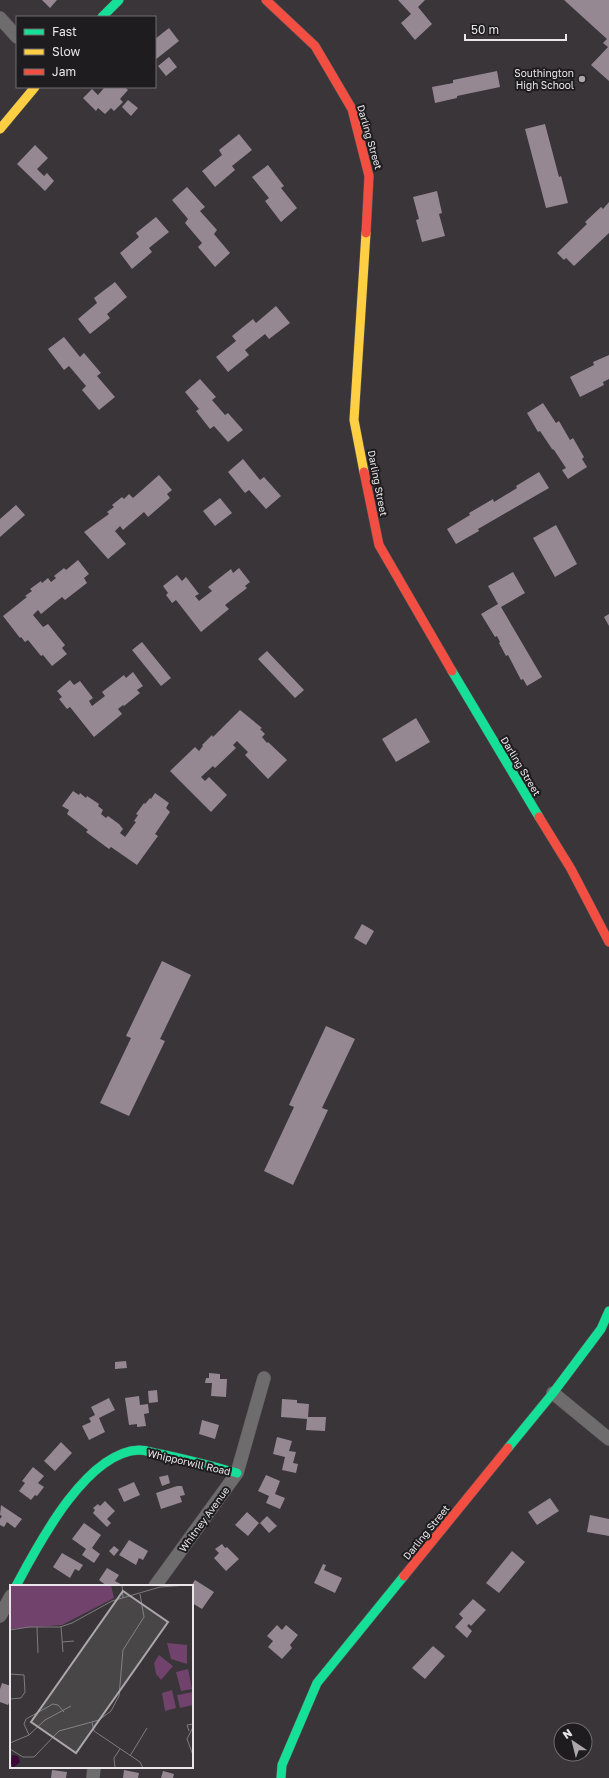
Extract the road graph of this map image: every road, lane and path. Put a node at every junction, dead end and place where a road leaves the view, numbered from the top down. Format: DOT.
graph roads {
  1 [pos="119,0"];
  2 [pos="266,0"];
  3 [pos="103,16"];
  4 [pos="0,18"];
  5 [pos="16,36"];
  6 [pos="34,88"];
  7 [pos="0,128"];
  8 [pos="609,942"];
  9 [pos="609,1311"];
  10 [pos="264,1378"];
  11 [pos="553,1393"];
  12 [pos="609,1439"];
  13 [pos="237,1473"];
  14 [pos="17,1585"];
  15 [pos="156,1585"];
  16 [pos="10,1598"];
  17 [pos="0,1616"];
  18 [pos="94,1768"];
  19 [pos="93,1778"];
  20 [pos="281,1778"];
  1 -- 3 [label="street"];
  2 -- 8 [label="street, Darling Street"];
  4 -- 5 [label="street"];
  6 -- 7 [label="street"];
  9 -- 11 [label="street, Darling Street"];
  10 -- 13 [label="street, Whitney Avenue"];
  11 -- 12 [label="street"];
  11 -- 20 [label="street, Darling Street"];
  13 -- 14 [label="street, Whipporwill Road"];
  13 -- 15 [label="street, Whitney Avenue"];
  16 -- 17 [label="street"];
  18 -- 19 [label="street"];
}
